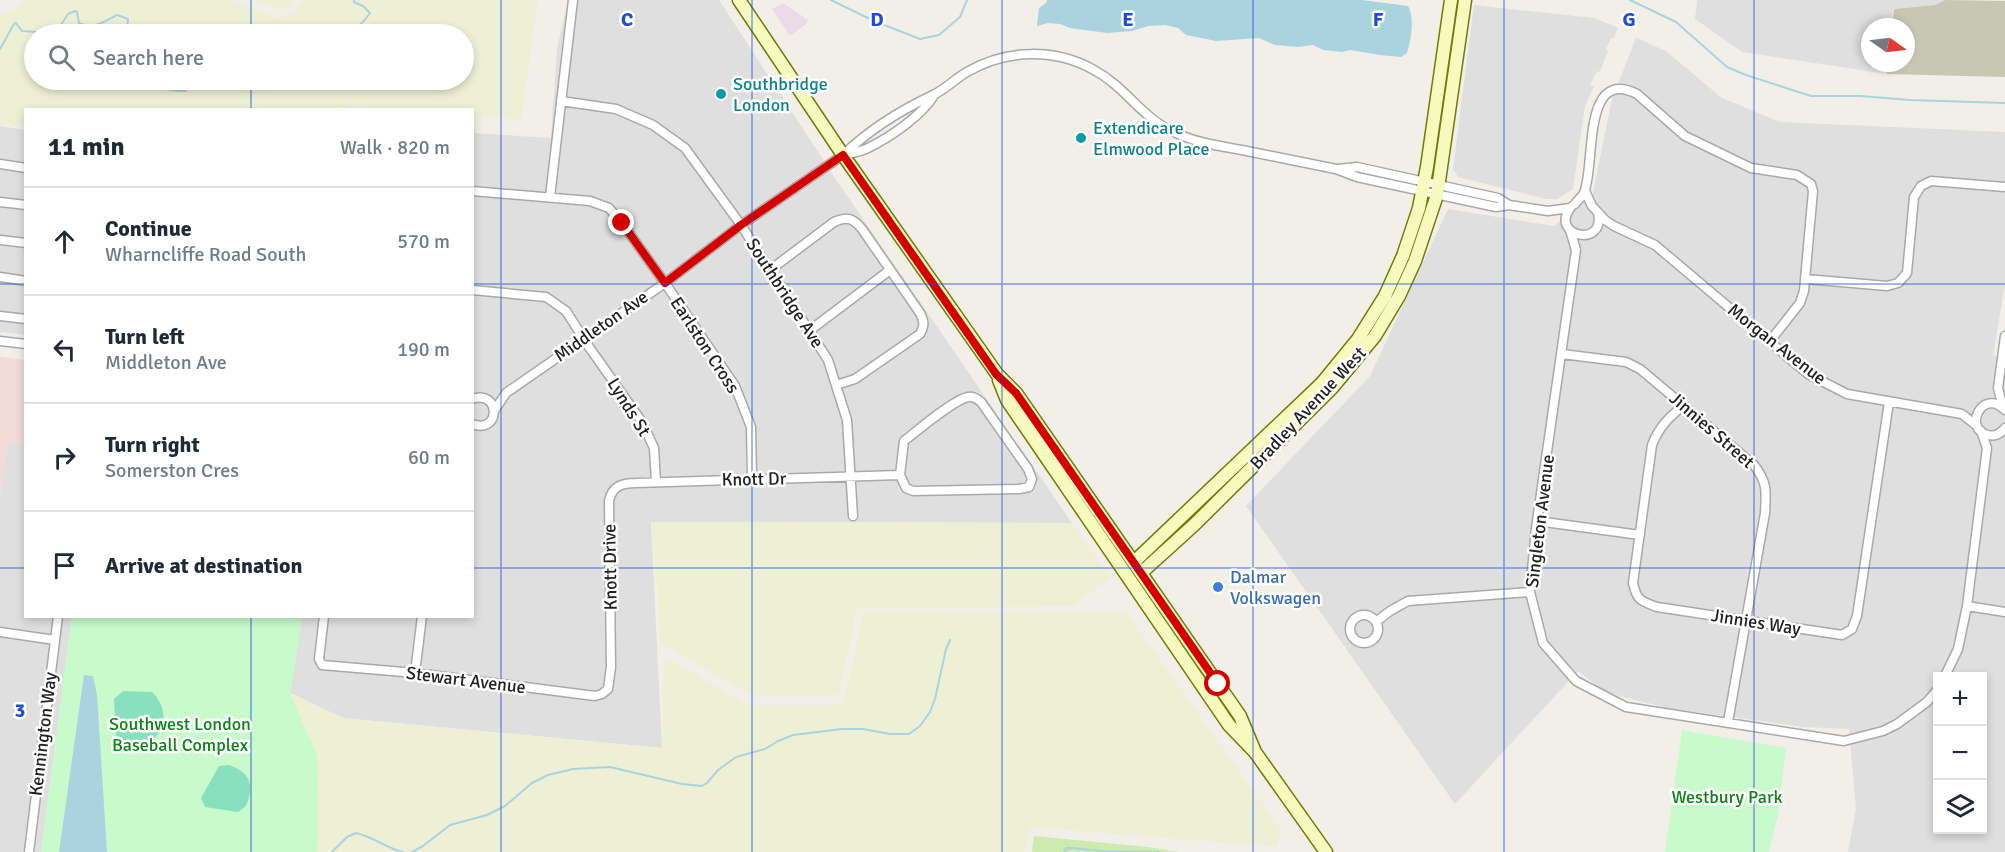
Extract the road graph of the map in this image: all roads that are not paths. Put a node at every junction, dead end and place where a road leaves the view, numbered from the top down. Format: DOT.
graph roads {
  1 [pos="573,0"];
  2 [pos="739,0"];
  3 [pos="1451,0"];
  4 [pos="1466,0"];
  5 [pos="561,100"];
  6 [pos="843,155"];
  7 [pos="0,164"];
  8 [pos="24,168"];
  9 [pos="1423,187"];
  10 [pos="2005,187"];
  11 [pos="1438,190"];
  12 [pos="474,191"];
  13 [pos="1585,191"];
  14 [pos="550,197"];
  15 [pos="0,202"];
  16 [pos="24,205"];
  17 [pos="1573,206"];
  18 [pos="1595,209"];
  19 [pos="1548,211"];
  20 [pos="741,225"];
  21 [pos="1614,226"];
  22 [pos="1569,228"];
  23 [pos="1592,232"];
  24 [pos="0,240"];
  25 [pos="24,243"];
  26 [pos="1576,250"];
  27 [pos="770,270"];
  28 [pos="890,270"];
  29 [pos="0,277"];
  30 [pos="1806,279"];
  31 [pos="24,280"];
  32 [pos="665,283"];
  33 [pos="474,290"];
  34 [pos="0,316"];
  35 [pos="24,320"];
  36 [pos="809,331"];
  37 [pos="2005,336"];
  38 [pos="584,339"];
  39 [pos="0,341"];
  40 [pos="1770,341"];
  41 [pos="24,344"];
  42 [pos="1562,354"];
  43 [pos="996,374"];
  44 [pos="836,385"];
  45 [pos="1998,388"];
  46 [pos="506,393"];
  47 [pos="477,397"];
  48 [pos="1888,402"];
  49 [pos="1684,405"];
  50 [pos="1983,406"];
  51 [pos="2004,409"];
  52 [pos="494,411"];
  53 [pos="1962,414"];
  54 [pos="474,426"];
  55 [pos="1979,429"];
  56 [pos="2001,431"];
  57 [pos="1987,448"];
  58 [pos="900,475"];
  59 [pos="851,477"];
  60 [pos="752,479"];
  61 [pos="656,482"];
  62 [pos="853,516"];
  63 [pos="1537,521"];
  64 [pos="1640,535"];
  65 [pos="1138,567"];
  66 [pos="1530,592"];
  67 [pos="1967,606"];
  68 [pos="2005,612"];
  69 [pos="58,618"];
  70 [pos="324,618"];
  71 [pos="422,618"];
  72 [pos="1377,621"];
  73 [pos="1746,621"];
  74 [pos="0,632"];
  75 [pos="55,640"];
  76 [pos="1947,672"];
  77 [pos="415,673"];
  78 [pos="608,690"];
  79 [pos="1933,694"];
  80 [pos="1728,722"];
  81 [pos="1255,752"];
  82 [pos="29,852"];
  83 [pos="1326,852"];
  1 -- 5 [label="street"];
  2 -- 6 [label="main road"];
  3 -- 9 [label="main road, Bradley Avenue West"];
  4 -- 11 [label="main road, Bradley Avenue West"];
  5 -- 14 [label="street"];
  5 -- 20 [label="street, Southbridge Ave"];
  6 -- 9 [label="street"];
  6 -- 20 [label="street, Middleton Ave"];
  6 -- 43 [label="main road"];
  7 -- 8 [label="street"];
  9 -- 11 [label="street"];
  9 -- 65 [label="main road, Bradley Avenue West"];
  10 -- 30 [label="street"];
  11 -- 19 [label="street"];
  11 -- 65 [label="main road, Bradley Avenue West"];
  12 -- 14 [label="street, Earlston Cross"];
  13 -- 17 [label="street"];
  13 -- 18 [label="street"];
  13 -- 30 [label="street"];
  14 -- 32 [label="street, Earlston Cross"];
  15 -- 16 [label="street"];
  17 -- 18 [label="street"];
  17 -- 19 [label="street"];
  17 -- 22 [label="street"];
  18 -- 21 [label="street, Morgan Avenue"];
  18 -- 23 [label="street"];
  19 -- 22 [label="street"];
  20 -- 27 [label="street, Southbridge Ave"];
  20 -- 32 [label="street, Middleton Ave"];
  21 -- 23 [label="street"];
  21 -- 40 [label="street, Morgan Avenue"];
  22 -- 23 [label="street"];
  22 -- 26 [label="street, Singleton Avenue"];
  23 -- 26 [label="street"];
  24 -- 25 [label="street"];
  26 -- 42 [label="street, Singleton Avenue"];
  27 -- 28 [label="street"];
  27 -- 36 [label="street, Southbridge Ave"];
  28 -- 36 [label="street"];
  28 -- 44 [label="street"];
  29 -- 31 [label="street"];
  30 -- 40 [label="street"];
  32 -- 38 [label="street, Middleton Ave"];
  32 -- 60 [label="street, Earlston Cross"];
  33 -- 38 [label="street, Lynds St"];
  34 -- 35 [label="street"];
  36 -- 44 [label="street, Southbridge Ave"];
  37 -- 45 [label="street"];
  38 -- 46 [label="street, Middleton Ave"];
  38 -- 61 [label="street, Lynds St"];
  39 -- 41 [label="street"];
  40 -- 48 [label="street, Morgan Avenue"];
  42 -- 49 [label="street, Jinnies Street"];
  42 -- 63 [label="street, Singleton Avenue"];
  43 -- 65 [label="main road"];
  43 -- 81 [label="main road"];
  44 -- 59 [label="street, Southbridge Ave"];
  45 -- 50 [label="street"];
  45 -- 51 [label="street"];
  46 -- 47 [label="street"];
  46 -- 52 [label="street"];
  47 -- 52 [label="street"];
  48 -- 53 [label="street, Morgan Avenue"];
  48 -- 73 [label="street, Jinnies Way"];
  49 -- 64 [label="street, Jinnies Way"];
  49 -- 73 [label="street, Jinnies Street"];
  50 -- 51 [label="street"];
  50 -- 53 [label="street, Morgan Avenue"];
  50 -- 55 [label="street"];
  52 -- 54 [label="street"];
  53 -- 55 [label="street, Morgan Avenue"];
  55 -- 56 [label="street"];
  55 -- 57 [label="street"];
  56 -- 57 [label="street"];
  57 -- 67 [label="street"];
  58 -- 58 [label="street"];
  58 -- 59 [label="street, Knott Dr"];
  59 -- 60 [label="street, Knott Dr"];
  59 -- 62 [label="street, Southbridge Ave"];
  60 -- 61 [label="street, Knott Dr"];
  61 -- 78 [label="street, Knott Drive"];
  63 -- 64 [label="street"];
  63 -- 66 [label="street, Singleton Avenue"];
  64 -- 73 [label="street, Jinnies Way"];
  65 -- 81 [label="main road"];
  66 -- 72 [label="street"];
  66 -- 80 [label="street, Singleton Avenue"];
  67 -- 68 [label="street"];
  67 -- 76 [label="street"];
  69 -- 75 [label="street, Kennington Way"];
  70 -- 77 [label="street, Stewart Avenue"];
  71 -- 77 [label="street"];
  73 -- 80 [label="street, Jinnies Street"];
  74 -- 75 [label="street"];
  75 -- 82 [label="street, Kennington Way"];
  77 -- 78 [label="street, Stewart Avenue"];
  79 -- 80 [label="street, Singleton Avenue"];
  81 -- 83 [label="main road"];
}
